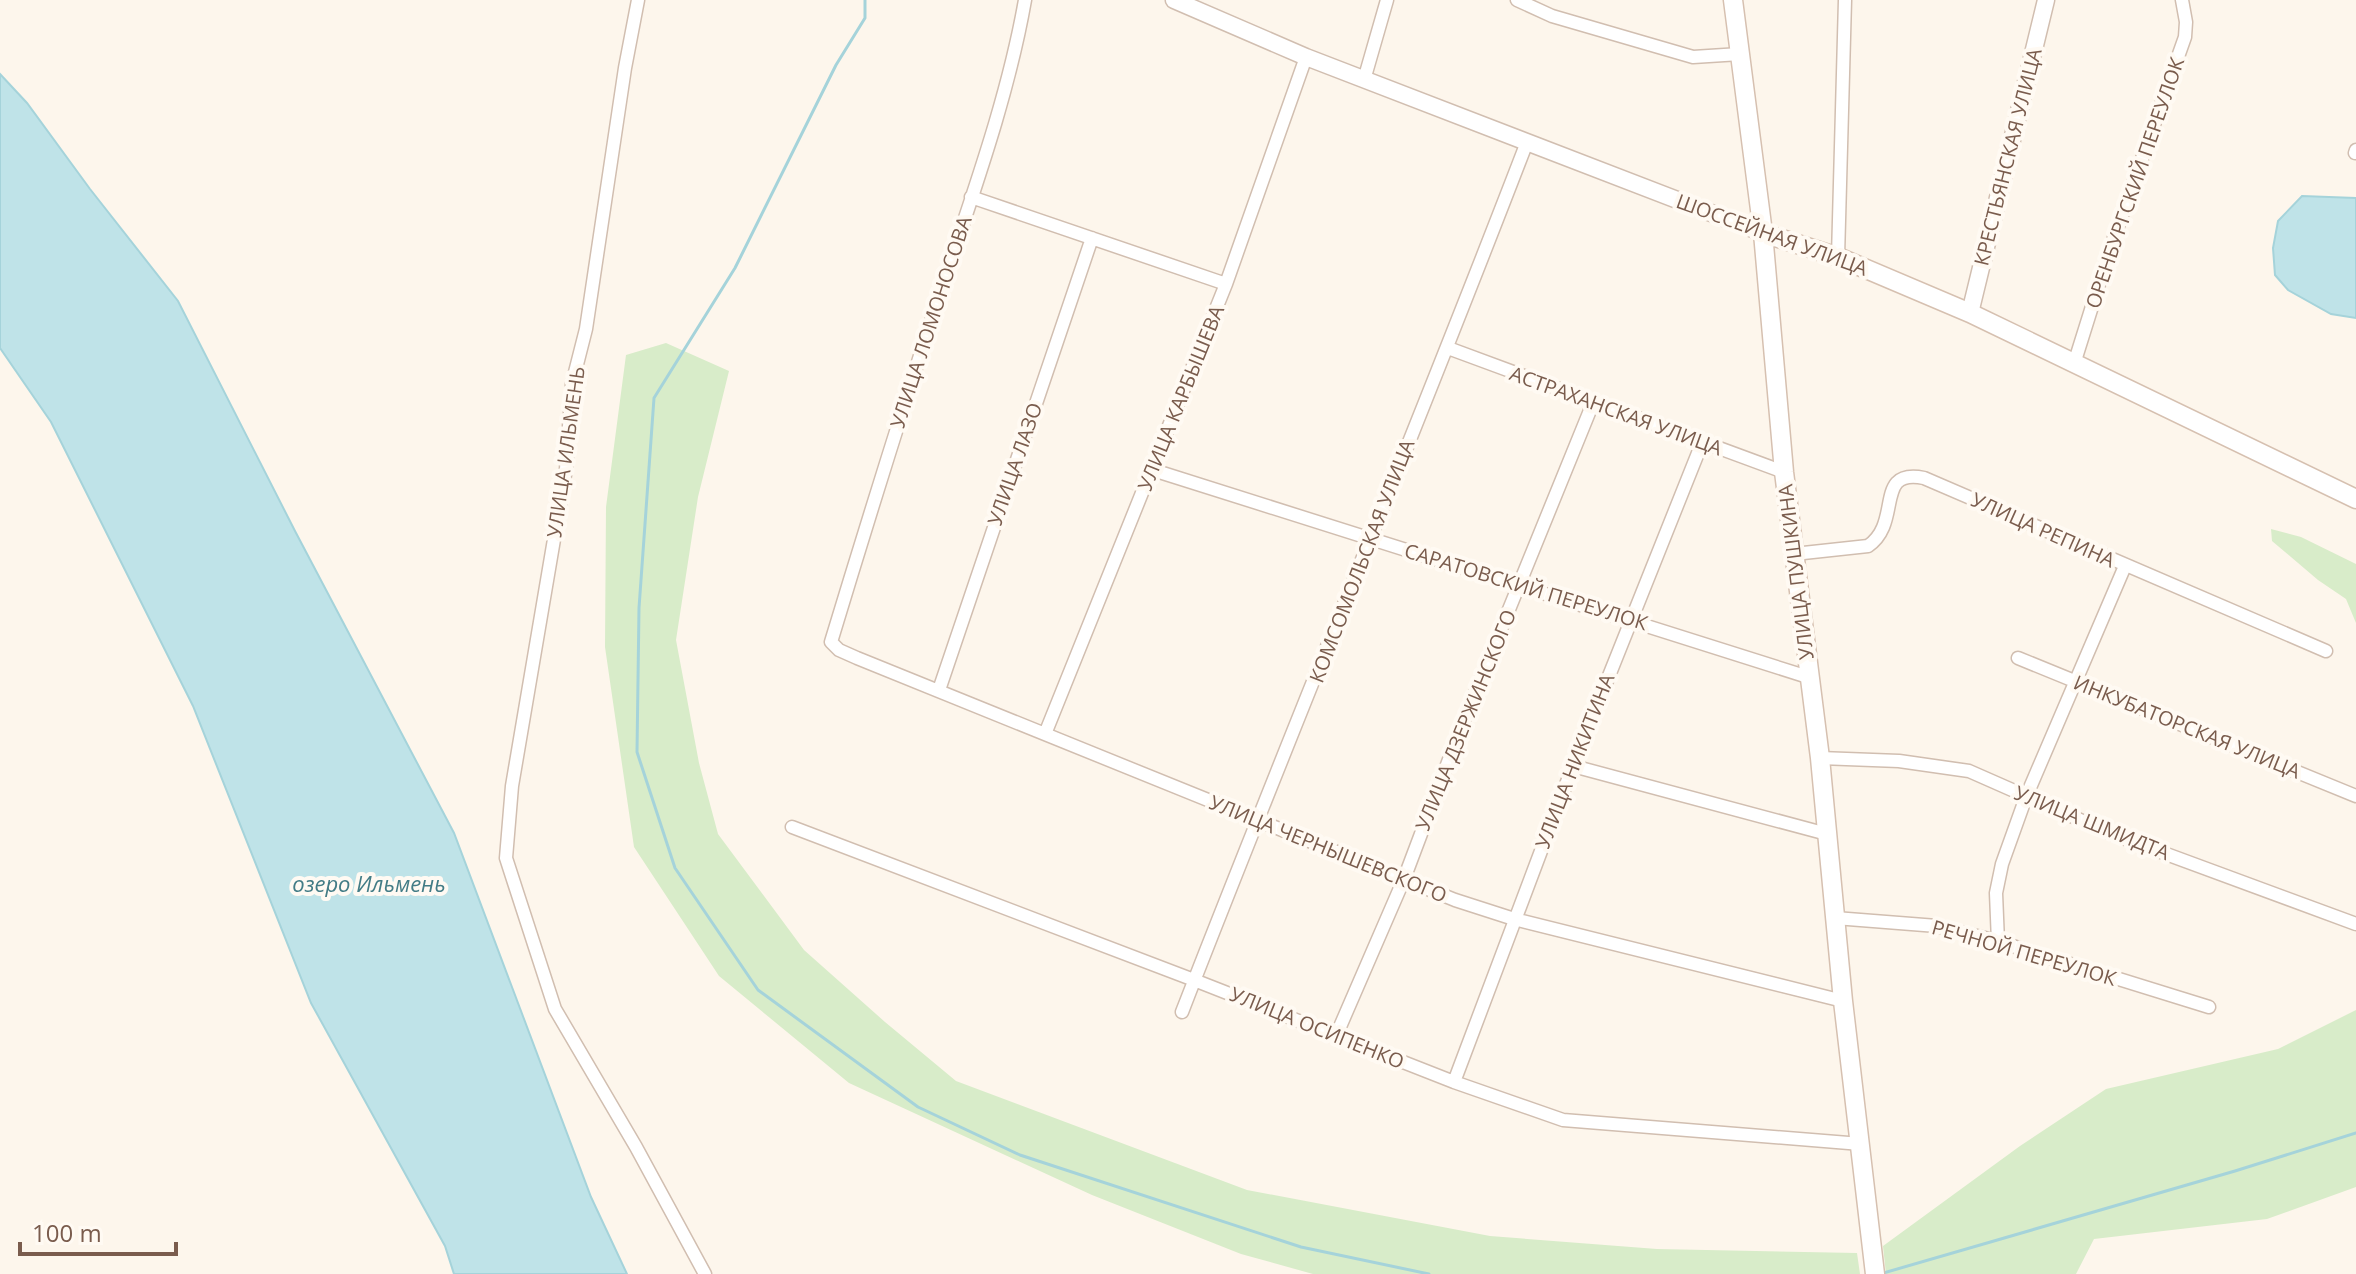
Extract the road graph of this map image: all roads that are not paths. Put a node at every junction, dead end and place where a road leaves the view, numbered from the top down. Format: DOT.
graph roads {
  1 [pos="638,0"];
  2 [pos="1025,0"];
  3 [pos="1174,0"];
  4 [pos="1387,0"];
  5 [pos="1517,0"];
  6 [pos="1733,0"];
  7 [pos="1845,0"];
  8 [pos="2046,0"];
  9 [pos="2182,0"];
  10 [pos="1740,54"];
  11 [pos="1306,57"];
  12 [pos="1364,80"];
  13 [pos="1527,142"];
  14 [pos="971,197"];
  15 [pos="1763,233"];
  16 [pos="1092,238"];
  17 [pos="1838,257"];
  18 [pos="1226,284"];
  19 [pos="1970,313"];
  20 [pos="1448,348"];
  21 [pos="2074,364"];
  22 [pos="1593,403"];
  23 [pos="1702,443"];
  24 [pos="1153,470"];
  25 [pos="1784,472"];
  26 [pos="2356,499"];
  27 [pos="1370,538"];
  28 [pos="1794,554"];
  29 [pos="2125,566"];
  30 [pos="1520,586"];
  31 [pos="1630,620"];
  32 [pos="831,642"];
  33 [pos="2326,651"];
  34 [pos="2018,658"];
  35 [pos="1808,677"];
  36 [pos="2076,682"];
  37 [pos="939,690"];
  38 [pos="1045,734"];
  39 [pos="1820,758"];
  40 [pos="1573,766"];
  41 [pos="2356,796"];
  42 [pos="2026,797"];
  43 [pos="1256,820"];
  44 [pos="792,827"];
  45 [pos="1827,834"];
  46 [pos="1404,879"];
  47 [pos="1835,918"];
  48 [pos="1514,919"];
  49 [pos="2356,924"];
  50 [pos="1998,942"];
  51 [pos="1194,980"];
  52 [pos="1843,1001"];
  53 [pos="2209,1007"];
  54 [pos="1182,1012"];
  55 [pos="1336,1036"];
  56 [pos="1454,1082"];
  57 [pos="1861,1144"];
  58 [pos="705,1274"];
  59 [pos="1875,1274"];
  1 -- 58 [label="street, УЛИЦА ИЛЬМЕНЬ"];
  2 -- 14 [label="street, УЛИЦА ЛОМОНОСОВА"];
  3 -- 11 [label="street, ШОССЕЙНАЯ УЛИЦА"];
  4 -- 12 [label="street"];
  5 -- 10 [label="street"];
  6 -- 10 [label="main road, УЛИЦА ПУШКИНА"];
  7 -- 17 [label="street"];
  8 -- 19 [label="street, КРЕСТЬЯНСКАЯ УЛИЦА"];
  9 -- 21 [label="street, ОРЕНБУРГСКИЙ ПЕРЕУЛОК"];
  10 -- 15 [label="main road, УЛИЦА ПУШКИНА"];
  11 -- 12 [label="street, ШОССЕЙНАЯ УЛИЦА"];
  11 -- 18 [label="street, УЛИЦА КАРБЫШЕВА"];
  12 -- 13 [label="street, ШОССЕЙНАЯ УЛИЦА"];
  13 -- 15 [label="street, ШОССЕЙНАЯ УЛИЦА"];
  13 -- 20 [label="street, КОМСОМОЛЬСКАЯ УЛИЦА"];
  14 -- 16 [label="street"];
  14 -- 32 [label="street, УЛИЦА ЛОМОНОСОВА"];
  15 -- 17 [label="main road, ШОССЕЙНАЯ УЛИЦА"];
  15 -- 25 [label="main road, УЛИЦА ПУШКИНА"];
  16 -- 18 [label="street"];
  16 -- 37 [label="street, УЛИЦА ЛАЗО"];
  17 -- 19 [label="main road, ШОССЕЙНАЯ УЛИЦА"];
  18 -- 24 [label="street, УЛИЦА КАРБЫШЕВА"];
  19 -- 21 [label="main road, ШОССЕЙНАЯ УЛИЦА"];
  20 -- 22 [label="street, АСТРАХАНСКАЯ УЛИЦА"];
  20 -- 27 [label="street, КОМСОМОЛЬСКАЯ УЛИЦА"];
  21 -- 26 [label="main road, ШОССЕЙНАЯ УЛИЦА"];
  22 -- 23 [label="street, АСТРАХАНСКАЯ УЛИЦА"];
  22 -- 30 [label="street, УЛИЦА ДЗЕРЖИНСКОГО"];
  23 -- 25 [label="street, АСТРАХАНСКАЯ УЛИЦА"];
  23 -- 31 [label="street, УЛИЦА НИКИТИНА"];
  24 -- 27 [label="street, САРАТОВСКИЙ ПЕРЕУЛОК"];
  24 -- 38 [label="street, УЛИЦА КАРБЫШЕВА"];
  25 -- 28 [label="main road, УЛИЦА ПУШКИНА"];
  27 -- 30 [label="street, САРАТОВСКИЙ ПЕРЕУЛОК"];
  27 -- 43 [label="street, КОМСОМОЛЬСКАЯ УЛИЦА"];
  28 -- 29 [label="street, УЛИЦА РЕПИНА"];
  28 -- 35 [label="main road, УЛИЦА ПУШКИНА"];
  29 -- 33 [label="street, УЛИЦА РЕПИНА"];
  29 -- 36 [label="street"];
  30 -- 31 [label="street, САРАТОВСКИЙ ПЕРЕУЛОК"];
  30 -- 46 [label="street, УЛИЦА ДЗЕРЖИНСКОГО"];
  31 -- 35 [label="street, САРАТОВСКИЙ ПЕРЕУЛОК"];
  31 -- 40 [label="street, УЛИЦА НИКИТИНА"];
  32 -- 37 [label="street, УЛИЦА ЧЕРНЫШЕВСКОГО"];
  34 -- 36 [label="street, ИНКУБАТОРСКАЯ УЛИЦА"];
  35 -- 39 [label="main road, УЛИЦА ПУШКИНА"];
  36 -- 41 [label="street, ИНКУБАТОРСКАЯ УЛИЦА"];
  36 -- 42 [label="street"];
  37 -- 38 [label="street, УЛИЦА ЧЕРНЫШЕВСКОГО"];
  38 -- 43 [label="street, УЛИЦА ЧЕРНЫШЕВСКОГО"];
  39 -- 42 [label="street, УЛИЦА ШМИДТА"];
  39 -- 45 [label="main road, УЛИЦА ПУШКИНА"];
  40 -- 45 [label="street"];
  40 -- 48 [label="street, УЛИЦА НИКИТИНА"];
  42 -- 49 [label="street, УЛИЦА ШМИДТА"];
  42 -- 50 [label="street"];
  43 -- 46 [label="street, УЛИЦА ЧЕРНЫШЕВСКОГО"];
  43 -- 51 [label="street, КОМСОМОЛЬСКАЯ УЛИЦА"];
  44 -- 51 [label="street, УЛИЦА ОСИПЕНКО"];
  45 -- 47 [label="main road, УЛИЦА ПУШКИНА"];
  46 -- 48 [label="street, УЛИЦА ЧЕРНЫШЕВСКОГО"];
  46 -- 55 [label="street, УЛИЦА ДЗЕРЖИНСКОГО"];
  47 -- 50 [label="street, РЕЧНОЙ ПЕРЕУЛОК"];
  47 -- 52 [label="main road, УЛИЦА ПУШКИНА"];
  48 -- 52 [label="street, УЛИЦА ЧЕРНЫШЕВСКОГО"];
  48 -- 56 [label="street, УЛИЦА НИКИТИНА"];
  50 -- 53 [label="street, РЕЧНОЙ ПЕРЕУЛОК"];
  51 -- 54 [label="street, КОМСОМОЛЬСКАЯ УЛИЦА"];
  51 -- 55 [label="street, УЛИЦА ОСИПЕНКО"];
  52 -- 57 [label="main road, УЛИЦА ПУШКИНА"];
  55 -- 56 [label="street, УЛИЦА ОСИПЕНКО"];
  56 -- 57 [label="street, УЛИЦА ОСИПЕНКО"];
  57 -- 59 [label="main road, УЛИЦА ПУШКИНА"];
}
